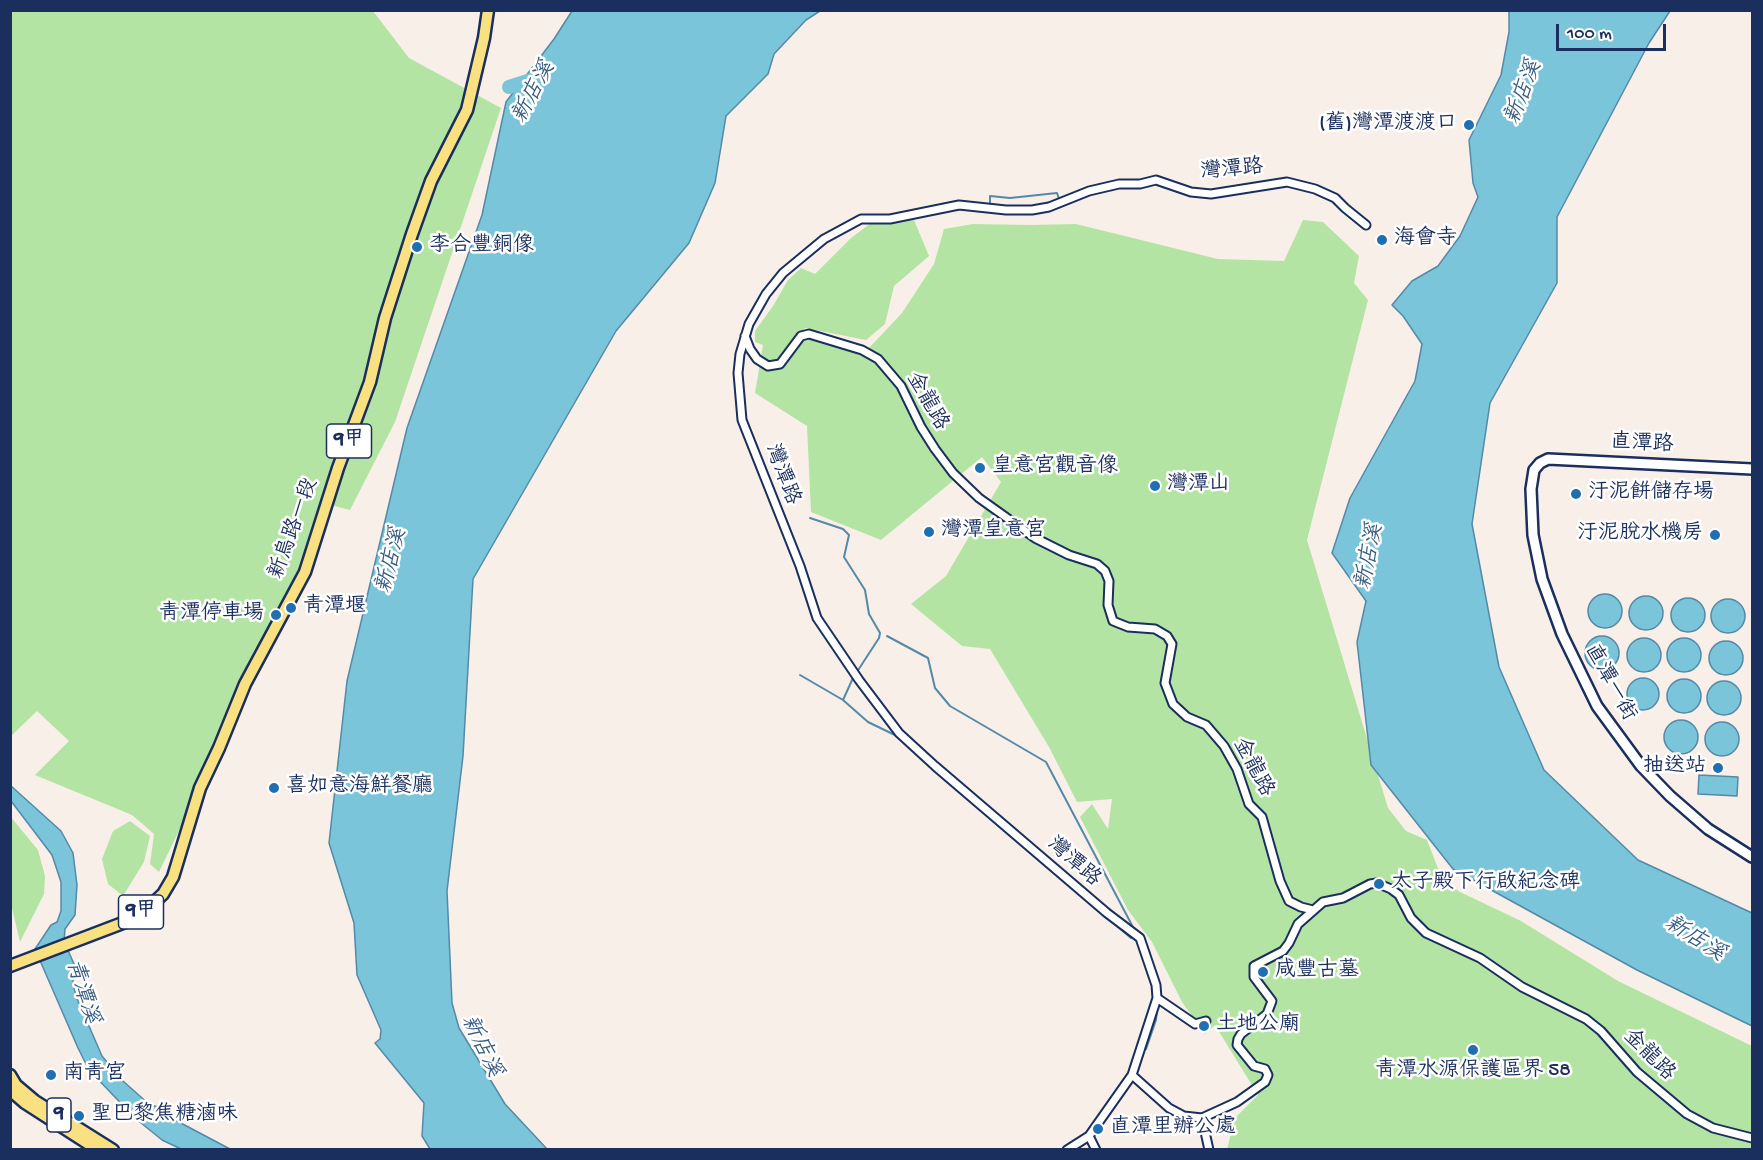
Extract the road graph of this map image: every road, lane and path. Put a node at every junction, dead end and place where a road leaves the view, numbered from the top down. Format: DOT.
graph roads {
  1 [pos="488,10"];
  2 [pos="1366,225"];
  3 [pos="745,336"];
  4 [pos="1752,469"];
  5 [pos="1534,470"];
  6 [pos="1752,857"];
  7 [pos="1313,910"];
  8 [pos="14,965"];
  9 [pos="1156,998"];
  10 [pos="1206,1021"];
  11 [pos="10,1075"];
  12 [pos="1132,1075"];
  13 [pos="10,1090"];
  14 [pos="1202,1118"];
  15 [pos="1089,1136"];
  16 [pos="1752,1138"];
  17 [pos="98,1149"];
  18 [pos="113,1149"];
  19 [pos="1067,1149"];
  20 [pos="1096,1149"];
  21 [pos="1209,1149"];
  1 -- 8 [label="main road, 新烏路一段 / 9甲"];
  2 -- 3 [label="street, 灣潭路"];
  3 -- 7 [label="street, 金龍路"];
  3 -- 9 [label="street, 灣潭路"];
  4 -- 5 [label="street, 直潭路"];
  5 -- 6 [label="street, 直潭一街"];
  7 -- 14 [label="street"];
  7 -- 16 [label="street, 金龍路"];
  9 -- 10 [label="street"];
  9 -- 12 [label="street, 灣潭路"];
  11 -- 18 [label="main road, 9"];
  12 -- 14 [label="street"];
  12 -- 15 [label="street, 灣潭路"];
  13 -- 17 [label="main road, 9"];
  14 -- 21 [label="street"];
  15 -- 19 [label="street, 灣潭路"];
  15 -- 20 [label="street"];
}
